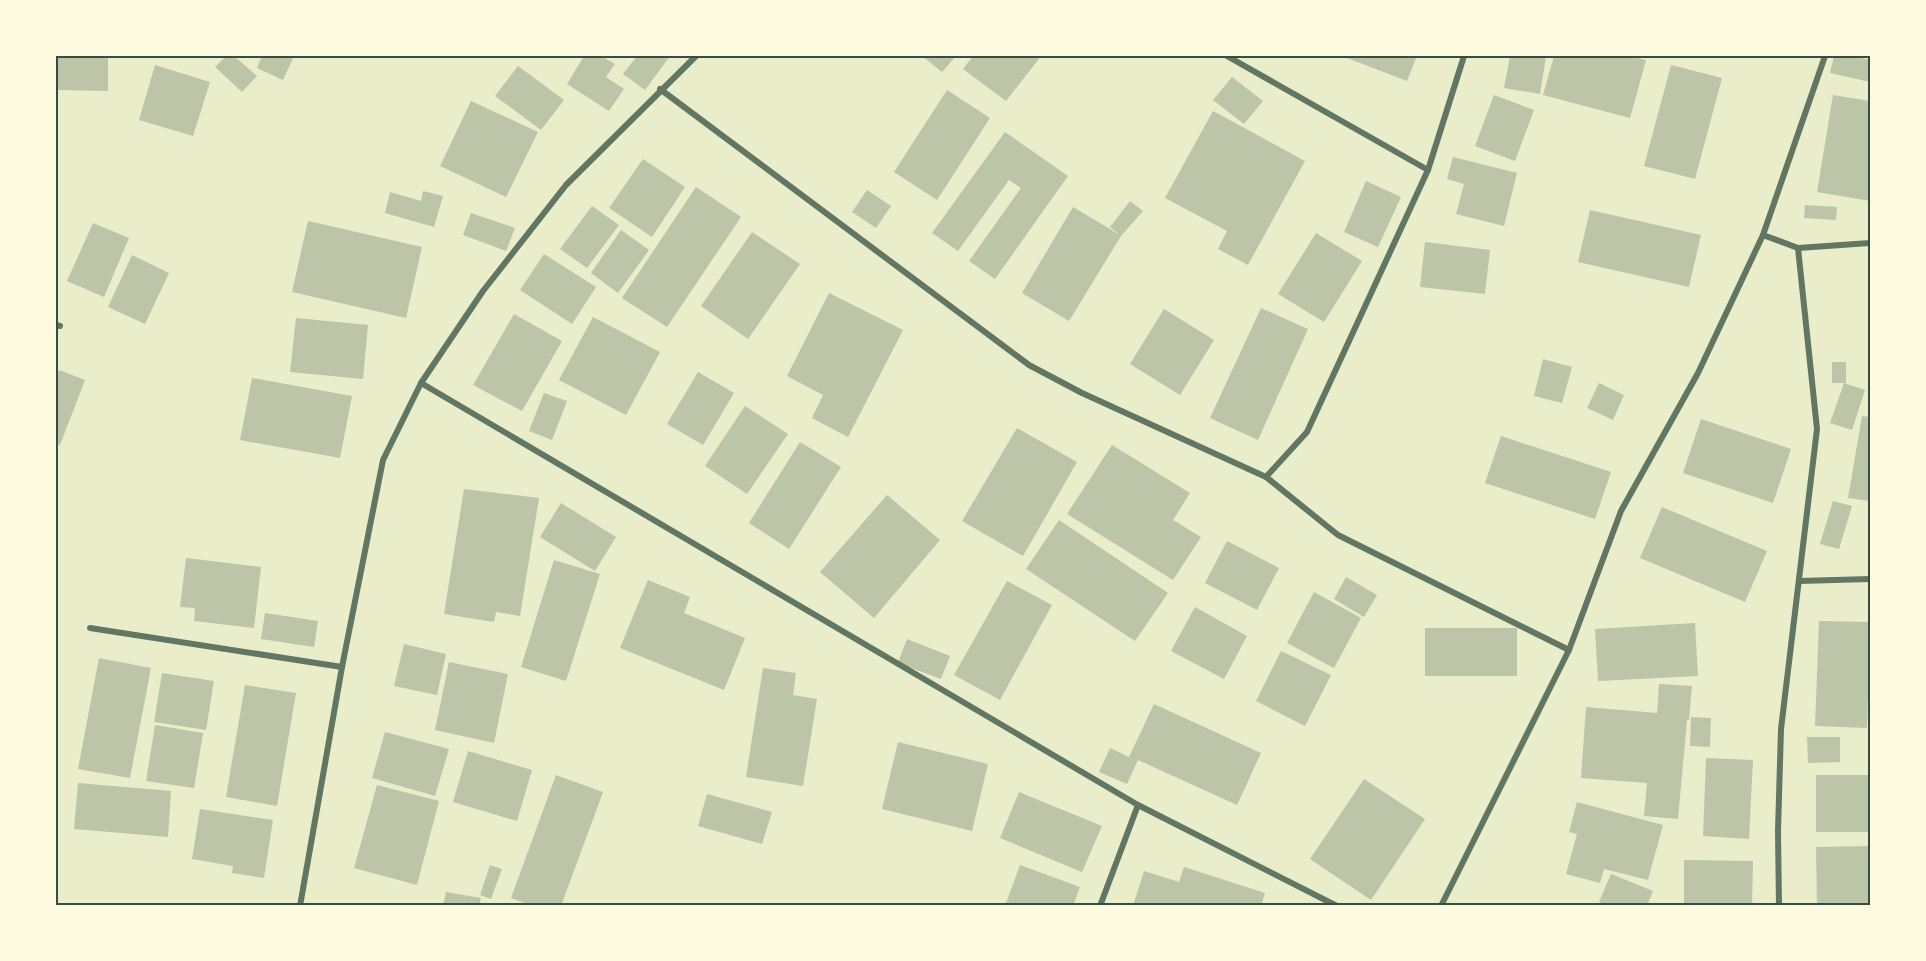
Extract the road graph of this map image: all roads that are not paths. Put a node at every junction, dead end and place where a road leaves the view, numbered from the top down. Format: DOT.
graph roads {
  1 [pos="696,56"];
  2 [pos="1227,56"];
  3 [pos="1464,56"];
  4 [pos="1825,56"];
  5 [pos="660,89"];
  6 [pos="1428,170"];
  7 [pos="1763,235"];
  8 [pos="1870,243"];
  9 [pos="1798,248"];
  10 [pos="421,383"];
  11 [pos="1266,477"];
  12 [pos="1870,579"];
  13 [pos="1799,581"];
  14 [pos="90,628"];
  15 [pos="1569,650"];
  16 [pos="342,668"];
  17 [pos="1138,805"];
  18 [pos="303,905"];
  19 [pos="1100,906"];
  20 [pos="1337,906"];
  21 [pos="1441,906"];
  22 [pos="1779,906"];
  1 -- 5 [label="street"];
  2 -- 6 [label="street"];
  3 -- 6 [label="street"];
  4 -- 7 [label="street"];
  5 -- 10 [label="street"];
  5 -- 11 [label="street"];
  6 -- 11 [label="street"];
  7 -- 9 [label="street"];
  7 -- 15 [label="street"];
  8 -- 9 [label="street"];
  9 -- 13 [label="street"];
  10 -- 16 [label="street"];
  10 -- 17 [label="street"];
  11 -- 15 [label="street"];
  12 -- 13 [label="street"];
  13 -- 22 [label="street"];
  14 -- 16 [label="street"];
  15 -- 21 [label="street"];
  16 -- 18 [label="street"];
  17 -- 19 [label="street"];
  17 -- 20 [label="street"];
}
